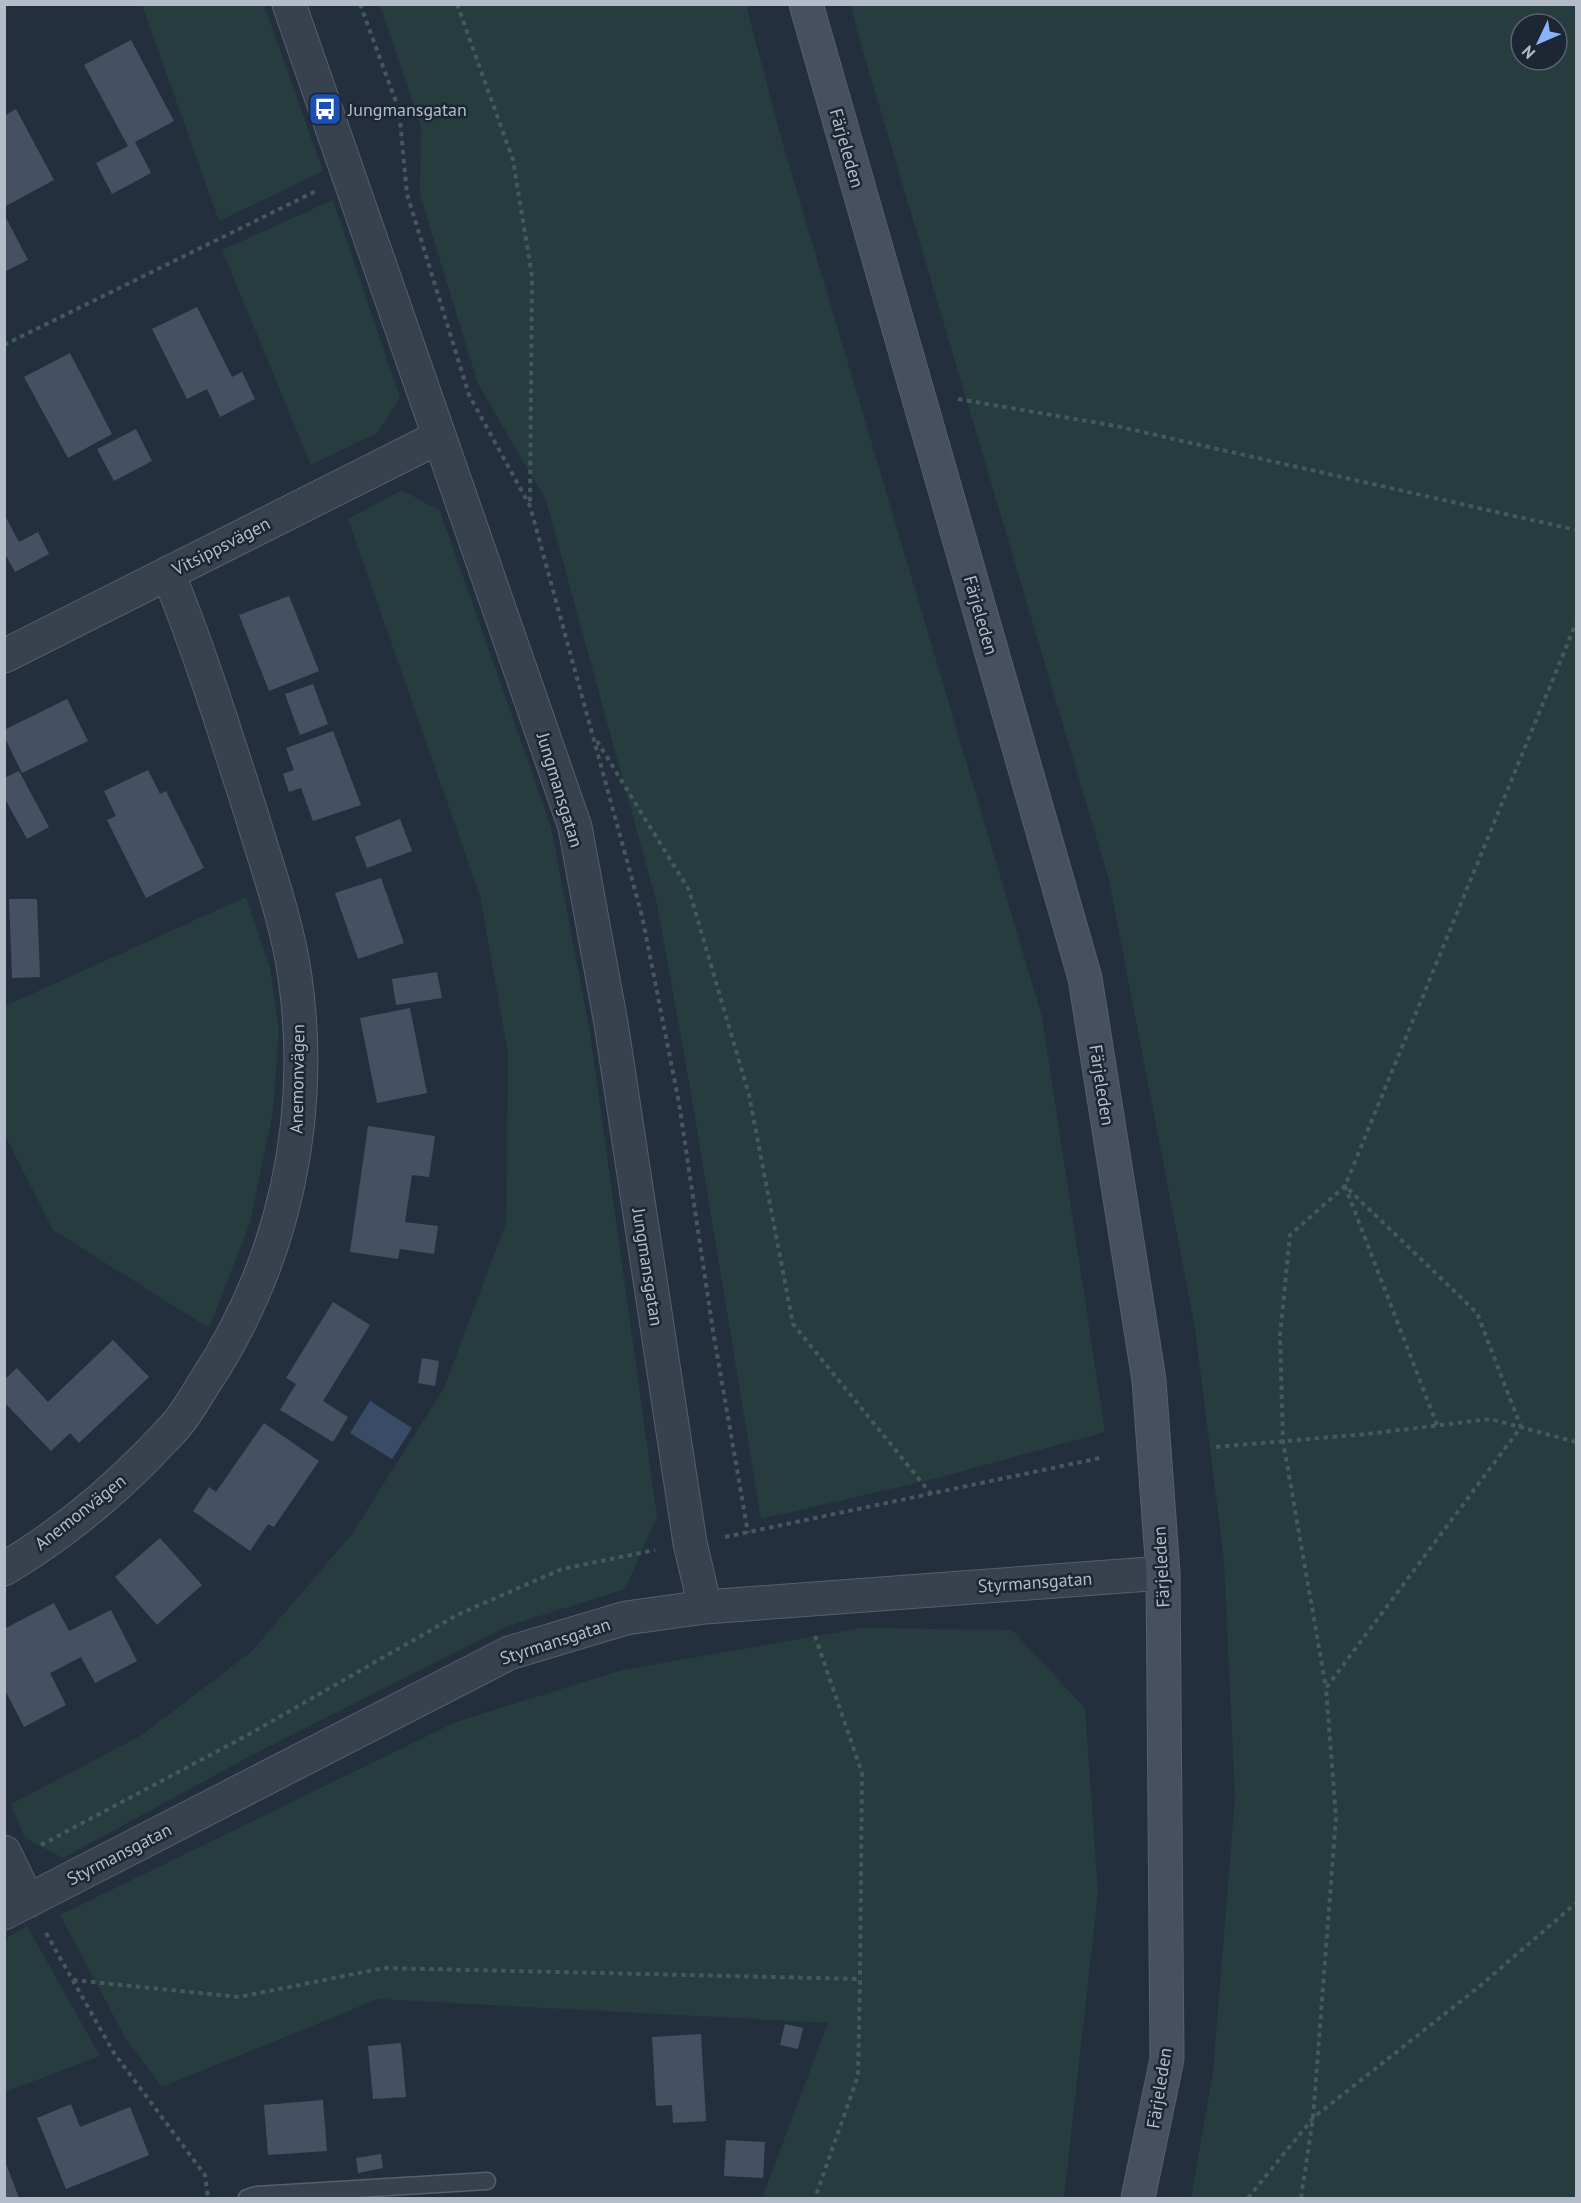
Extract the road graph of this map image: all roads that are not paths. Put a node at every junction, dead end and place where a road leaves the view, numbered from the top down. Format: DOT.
graph roads {
  1 [pos="289,4"];
  2 [pos="806,4"];
  3 [pos="439,437"];
  4 [pos="168,573"];
  5 [pos="4,656"];
  6 [pos="4,1569"];
  7 [pos="1163,1573"];
  8 [pos="705,1607"];
  9 [pos="4,1852"];
  10 [pos="16,1907"];
  11 [pos="487,2181"];
  12 [pos="247,2199"];
  13 [pos="1138,2199"];
  1 -- 3 [label="street, Jungmansgatan"];
  2 -- 7 [label="main road, Färjeleden"];
  3 -- 4 [label="street, Vitsippsvägen"];
  3 -- 8 [label="street, Jungmansgatan"];
  4 -- 5 [label="street, Vitsippsvägen"];
  4 -- 6 [label="street, Anemonvägen"];
  7 -- 8 [label="street, Styrmansgatan"];
  7 -- 13 [label="main road, Färjeleden"];
  8 -- 10 [label="street, Styrmansgatan"];
  9 -- 10 [label="street"];
  11 -- 12 [label="lane"];
}
